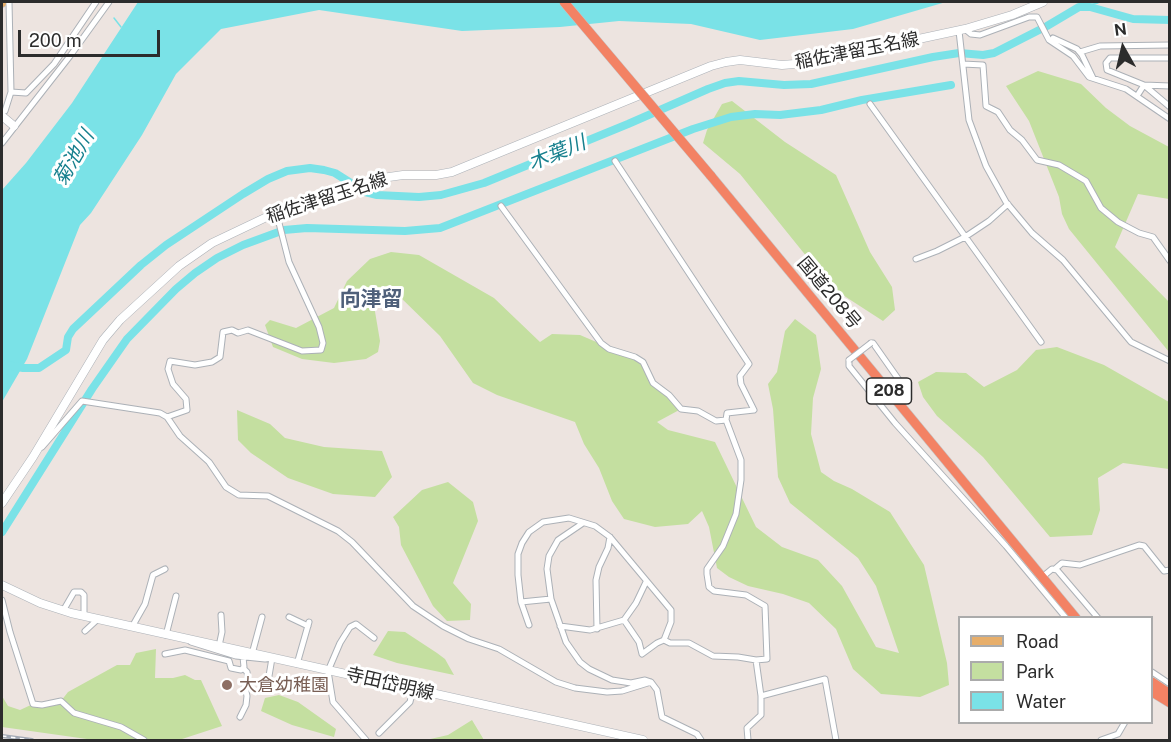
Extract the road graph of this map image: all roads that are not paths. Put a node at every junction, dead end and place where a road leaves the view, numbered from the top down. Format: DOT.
graph roads {
  1 [pos="9,2"];
  2 [pos="96,2"];
  3 [pos="109,2"];
  4 [pos="564,2"];
  5 [pos="1043,2"];
  6 [pos="962,30"];
  7 [pos="1048,38"];
  8 [pos="1170,45"];
  9 [pos="1080,52"];
  10 [pos="1170,58"];
  11 [pos="963,64"];
  12 [pos="1094,80"];
  13 [pos="1144,85"];
  14 [pos="1170,86"];
  15 [pos="11,92"];
  16 [pos="1137,96"];
  17 [pos="870,104"];
  18 [pos="1170,107"];
  19 [pos="3,114"];
  20 [pos="1170,119"];
  21 [pos="14,126"];
  22 [pos="2,143"];
  23 [pos="615,161"];
  24 [pos="1008,204"];
  25 [pos="501,206"];
  26 [pos="273,214"];
  27 [pos="965,237"];
  28 [pos="916,259"];
  29 [pos="1170,261"];
  30 [pos="1041,342"];
  31 [pos="1170,361"];
  32 [pos="889,392"];
  33 [pos="167,417"];
  34 [pos="726,420"];
  35 [pos="33,457"];
  36 [pos="2,504"];
  37 [pos="583,523"];
  38 [pos="610,537"];
  39 [pos="165,568"];
  40 [pos="1054,569"];
  41 [pos="1170,570"];
  42 [pos="1040,579"];
  43 [pos="646,582"];
  44 [pos="2,585"];
  45 [pos="176,596"];
  46 [pos="550,599"];
  47 [pos="2,600"];
  48 [pos="521,602"];
  49 [pos="1068,605"];
  50 [pos="63,611"];
  51 [pos="221,615"];
  52 [pos="84,616"];
  53 [pos="1065,616"];
  54 [pos="1075,616"];
  55 [pos="1080,616"];
  56 [pos="1096,616"];
  57 [pos="262,617"];
  58 [pos="289,617"];
  59 [pos="98,619"];
  60 [pos="624,620"];
  61 [pos="529,625"];
  62 [pos="560,626"];
  63 [pos="132,627"];
  64 [pos="597,629"];
  65 [pos="86,631"];
  66 [pos="166,634"];
  67 [pos="374,638"];
  68 [pos="185,639"];
  69 [pos="664,640"];
  70 [pos="219,646"];
  71 [pos="165,654"];
  72 [pos="252,654"];
  73 [pos="243,657"];
  74 [pos="231,658"];
  75 [pos="272,658"];
  76 [pos="756,660"];
  77 [pos="297,664"];
  78 [pos="243,668"];
  79 [pos="328,670"];
  80 [pos="269,676"];
  81 [pos="1153,679"];
  82 [pos="651,682"];
  83 [pos="1170,684"];
  84 [pos="413,690"];
  85 [pos="1153,693"];
  86 [pos="1170,694"];
  87 [pos="761,696"];
  88 [pos="1170,704"];
  89 [pos="240,717"];
  90 [pos="1124,724"];
  91 [pos="379,733"];
  92 [pos="144,741"];
  93 [pos="366,741"];
  94 [pos="643,741"];
  95 [pos="701,741"];
  96 [pos="748,741"];
  97 [pos="836,741"];
  98 [pos="1101,741"];
  1 -- 15 [label="street"];
  2 -- 15 [label="street"];
  3 -- 21 [label="street"];
  4 -- 32 [label="highway, 国道208号 / 208, bridge"];
  5 -- 6 [label="main road, 稲佐津留玉名線"];
  6 -- 7 [label="street"];
  6 -- 11 [label="street"];
  6 -- 26 [label="main road, 稲佐津留玉名線"];
  7 -- 9 [label="street"];
  7 -- 12 [label="street"];
  8 -- 9 [label="street"];
  9 -- 12 [label="street"];
  10 -- 13 [label="street"];
  11 -- 24 [label="street"];
  11 -- 29 [label="street"];
  12 -- 16 [label="street"];
  13 -- 14 [label="street"];
  13 -- 16 [label="street"];
  13 -- 18 [label="street"];
  15 -- 19 [label="street"];
  16 -- 20 [label="street"];
  17 -- 27 [label="street"];
  19 -- 21 [label="main road"];
  21 -- 22 [label="street"];
  23 -- 34 [label="street"];
  24 -- 27 [label="street"];
  24 -- 31 [label="street"];
  25 -- 34 [label="street"];
  26 -- 33 [label="street"];
  26 -- 35 [label="main road, 稲佐津留玉名線"];
  27 -- 28 [label="street"];
  27 -- 30 [label="street"];
  32 -- 42 [label="highway, 国道208号 / 208"];
  32 -- 42 [label="street, bridge"];
  33 -- 35 [label="street"];
  33 -- 82 [label="street"];
  34 -- 76 [label="street"];
  35 -- 36 [label="main road, 稲佐津留玉名線"];
  37 -- 38 [label="street"];
  37 -- 46 [label="street"];
  37 -- 48 [label="street"];
  38 -- 43 [label="street"];
  38 -- 64 [label="street"];
  39 -- 63 [label="street"];
  40 -- 41 [label="street"];
  40 -- 42 [label="street"];
  40 -- 56 [label="street"];
  42 -- 49 [label="highway, 国道208号 / 208"];
  42 -- 53 [label="street"];
  43 -- 60 [label="street"];
  43 -- 69 [label="street"];
  44 -- 50 [label="main road, 寺田岱明線"];
  45 -- 66 [label="street"];
  46 -- 48 [label="street"];
  46 -- 62 [label="street"];
  47 -- 92 [label="street"];
  48 -- 61 [label="street"];
  49 -- 54 [label="highway, 国道208号 / 208"];
  49 -- 55 [label="highway, 国道208号 / 208"];
  50 -- 52 [label="main road, 寺田岱明線"];
  50 -- 52 [label="street"];
  51 -- 70 [label="street"];
  52 -- 59 [label="main road, 寺田岱明線"];
  57 -- 72 [label="street"];
  58 -- 77 [label="street"];
  59 -- 63 [label="main road, 寺田岱明線"];
  59 -- 65 [label="street"];
  60 -- 64 [label="street"];
  60 -- 69 [label="street"];
  62 -- 64 [label="street"];
  62 -- 82 [label="street"];
  63 -- 66 [label="main road, 寺田岱明線"];
  66 -- 68 [label="main road, 寺田岱明線"];
  67 -- 79 [label="street"];
  68 -- 70 [label="main road, 寺田岱明線"];
  68 -- 74 [label="street"];
  69 -- 76 [label="street"];
  70 -- 72 [label="main road, 寺田岱明線"];
  71 -- 74 [label="street"];
  72 -- 75 [label="main road, 寺田岱明線"];
  73 -- 74 [label="street"];
  73 -- 75 [label="street"];
  73 -- 78 [label="street"];
  74 -- 78 [label="street"];
  75 -- 77 [label="main road, 寺田岱明線"];
  75 -- 80 [label="street"];
  76 -- 87 [label="street"];
  77 -- 79 [label="main road, 寺田岱明線"];
  78 -- 89 [label="street"];
  79 -- 84 [label="main road, 寺田岱明線"];
  79 -- 93 [label="street"];
  81 -- 83 [label="street"];
  81 -- 86 [label="highway"];
  82 -- 95 [label="street"];
  84 -- 91 [label="street"];
  84 -- 94 [label="main road, 寺田岱明線"];
  85 -- 88 [label="highway"];
  87 -- 96 [label="street"];
  87 -- 97 [label="street"];
  90 -- 98 [label="street"];
}
